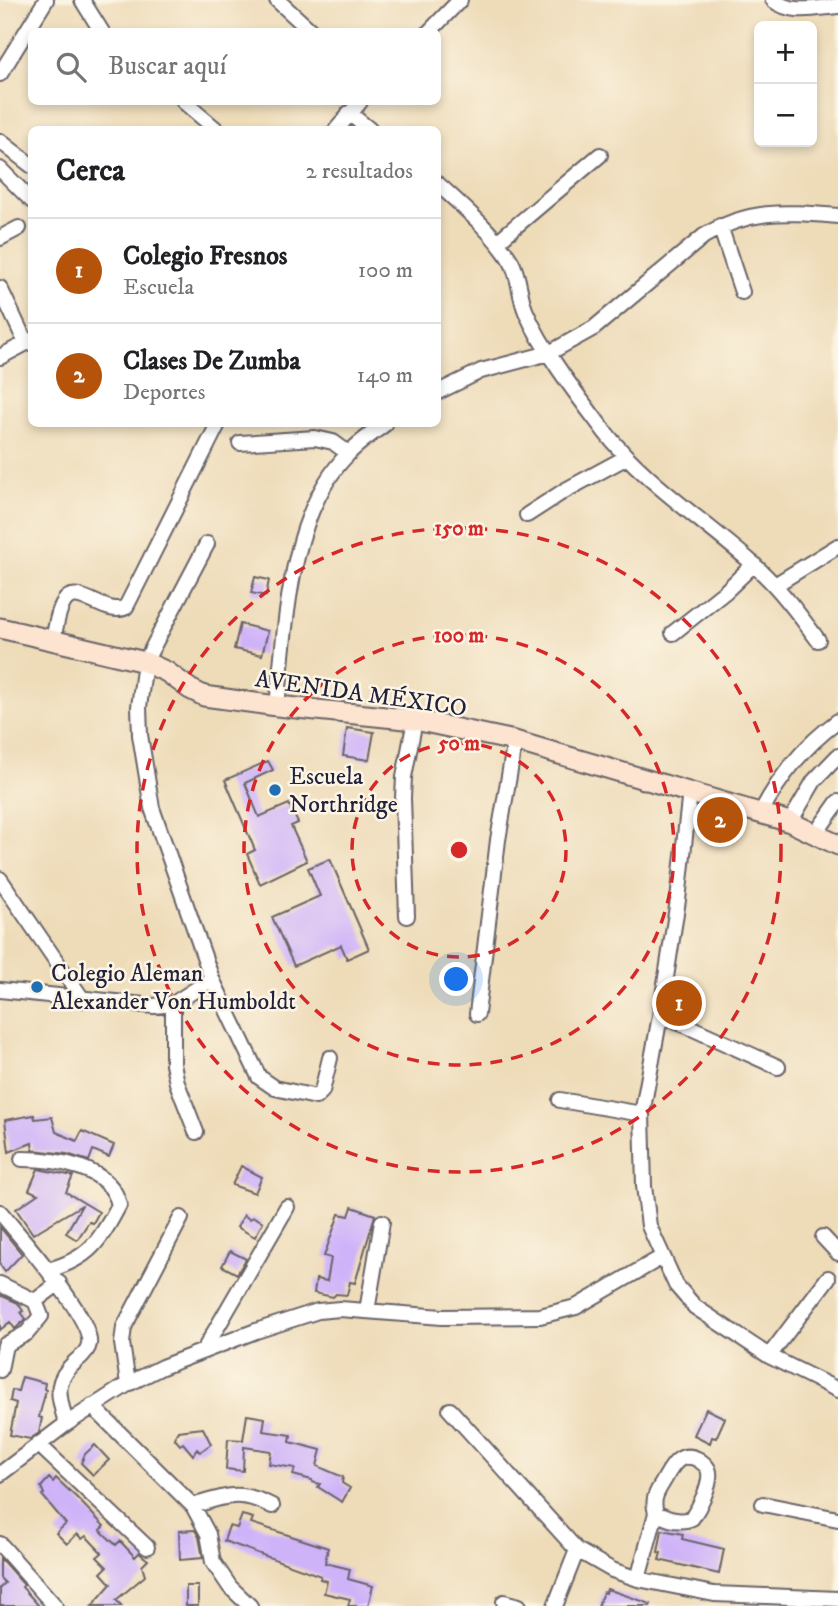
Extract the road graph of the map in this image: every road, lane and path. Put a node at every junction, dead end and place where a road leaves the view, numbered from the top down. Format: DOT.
graph roads {
  1 [pos="46,0"];
  2 [pos="82,0"];
  3 [pos="277,0"];
  4 [pos="460,0"];
  5 [pos="773,0"];
  6 [pos="838,6"];
  7 [pos="29,28"];
  8 [pos="100,28"];
  9 [pos="308,28"];
  10 [pos="433,28"];
  11 [pos="28,29"];
  12 [pos="0,74"];
  13 [pos="187,105"];
  14 [pos="357,105"];
  15 [pos="349,113"];
  16 [pos="211,126"];
  17 [pos="339,126"];
  18 [pos="365,126"];
  19 [pos="0,141"];
  20 [pos="600,155"];
  21 [pos="28,163"];
  22 [pos="0,169"];
  23 [pos="441,189"];
  24 [pos="28,197"];
  25 [pos="838,216"];
  26 [pos="720,226"];
  27 [pos="19,228"];
  28 [pos="0,238"];
  29 [pos="497,242"];
  30 [pos="0,288"];
  31 [pos="741,292"];
  32 [pos="28,340"];
  33 [pos="28,343"];
  34 [pos="549,353"];
  35 [pos="0,357"];
  36 [pos="441,390"];
  37 [pos="216,427"];
  38 [pos="381,427"];
  39 [pos="240,443"];
  40 [pos="348,453"];
  41 [pos="627,457"];
  42 [pos="527,515"];
  43 [pos="207,544"];
  44 [pos="838,546"];
  45 [pos="754,564"];
  46 [pos="775,585"];
  47 [pos="0,628"];
  48 [pos="673,633"];
  49 [pos="53,640"];
  50 [pos="818,640"];
  51 [pos="145,662"];
  52 [pos="277,706"];
  53 [pos="415,719"];
  54 [pos="838,721"];
  55 [pos="515,741"];
  56 [pos="838,756"];
  57 [pos="690,791"];
  58 [pos="838,802"];
  59 [pos="761,813"];
  60 [pos="790,822"];
  61 [pos="816,833"];
  62 [pos="838,845"];
  63 [pos="0,878"];
  64 [pos="407,916"];
  65 [pos="212,979"];
  66 [pos="0,990"];
  67 [pos="83,1000"];
  68 [pos="173,1004"];
  69 [pos="477,1014"];
  70 [pos="660,1016"];
  71 [pos="331,1058"];
  72 [pos="778,1066"];
  73 [pos="560,1100"];
  74 [pos="642,1114"];
  75 [pos="195,1132"];
  76 [pos="22,1159"];
  77 [pos="287,1207"];
  78 [pos="0,1212"];
  79 [pos="181,1218"];
  80 [pos="382,1222"];
  81 [pos="823,1237"];
  82 [pos="838,1253"];
  83 [pos="662,1257"];
  84 [pos="48,1270"];
  85 [pos="828,1278"];
  86 [pos="59,1283"];
  87 [pos="0,1284"];
  88 [pos="35,1301"];
  89 [pos="367,1311"];
  90 [pos="204,1350"];
  91 [pos="769,1356"];
  92 [pos="0,1370"];
  93 [pos="128,1384"];
  94 [pos="838,1390"];
  95 [pos="92,1406"];
  96 [pos="450,1410"];
  97 [pos="66,1424"];
  98 [pos="38,1444"];
  99 [pos="0,1474"];
  100 [pos="763,1504"];
  101 [pos="192,1506"];
  102 [pos="272,1506"];
  103 [pos="656,1513"];
  104 [pos="838,1519"];
  105 [pos="0,1544"];
  106 [pos="147,1547"];
  107 [pos="577,1550"];
  108 [pos="638,1579"];
  109 [pos="838,1599"];
  110 [pos="714,1600"];
  111 [pos="55,1606"];
  112 [pos="250,1606"];
  113 [pos="555,1606"];
  1 -- 7 [label="street"];
  2 -- 8 [label="street"];
  3 -- 9 [label="street"];
  4 -- 10 [label="street"];
  5 -- 6 [label="street"];
  11 -- 12 [label="street"];
  13 -- 16 [label="street"];
  14 -- 15 [label="street"];
  15 -- 17 [label="street"];
  15 -- 18 [label="street"];
  19 -- 21 [label="street"];
  20 -- 29 [label="street"];
  22 -- 24 [label="street"];
  23 -- 29 [label="street"];
  25 -- 26 [label="street"];
  26 -- 31 [label="street"];
  26 -- 34 [label="street"];
  27 -- 28 [label="street"];
  29 -- 34 [label="street"];
  30 -- 32 [label="street"];
  33 -- 35 [label="street"];
  34 -- 36 [label="street"];
  34 -- 41 [label="street"];
  37 -- 49 [label="street"];
  38 -- 40 [label="street"];
  39 -- 40 [label="street"];
  40 -- 52 [label="street"];
  41 -- 42 [label="street"];
  41 -- 45 [label="street"];
  43 -- 51 [label="street"];
  44 -- 46 [label="street"];
  45 -- 46 [label="street"];
  45 -- 48 [label="street"];
  46 -- 50 [label="street"];
  47 -- 49 [label="main road, AVENIDA MÉXICO"];
  49 -- 51 [label="main road, AVENIDA MÉXICO"];
  51 -- 52 [label="main road, AVENIDA MÉXICO"];
  51 -- 65 [label="street"];
  52 -- 53 [label="main road, AVENIDA MÉXICO"];
  53 -- 55 [label="main road, AVENIDA MÉXICO"];
  53 -- 64 [label="street"];
  54 -- 59 [label="street"];
  55 -- 57 [label="main road, AVENIDA MÉXICO"];
  55 -- 69 [label="street"];
  56 -- 60 [label="street"];
  57 -- 59 [label="main road, AVENIDA MÉXICO"];
  57 -- 70 [label="street"];
  58 -- 61 [label="street"];
  59 -- 60 [label="main road, AVENIDA MÉXICO"];
  60 -- 61 [label="main road, AVENIDA MÉXICO"];
  61 -- 62 [label="main road, AVENIDA MÉXICO"];
  63 -- 67 [label="street"];
  65 -- 68 [label="street"];
  65 -- 71 [label="street"];
  66 -- 67 [label="street"];
  67 -- 68 [label="street"];
  68 -- 75 [label="street"];
  70 -- 72 [label="street"];
  70 -- 74 [label="street"];
  73 -- 74 [label="street"];
  74 -- 83 [label="street"];
  76 -- 84 [label="street"];
  77 -- 90 [label="street"];
  78 -- 84 [label="street"];
  79 -- 93 [label="street"];
  80 -- 89 [label="street"];
  81 -- 82 [label="street"];
  83 -- 89 [label="street"];
  83 -- 91 [label="street"];
  84 -- 86 [label="street"];
  85 -- 91 [label="street"];
  86 -- 88 [label="street"];
  86 -- 97 [label="street"];
  87 -- 88 [label="street"];
  88 -- 92 [label="street"];
  89 -- 90 [label="street"];
  90 -- 93 [label="street"];
  91 -- 94 [label="street"];
  93 -- 95 [label="street"];
  95 -- 97 [label="street"];
  95 -- 101 [label="street"];
  96 -- 107 [label="street"];
  97 -- 98 [label="street"];
  98 -- 99 [label="street"];
  98 -- 106 [label="street"];
  100 -- 104 [label="street"];
  101 -- 102 [label="street"];
  101 -- 112 [label="street"];
  103 -- 103 [label="street"];
  103 -- 108 [label="street"];
  105 -- 111 [label="street"];
  107 -- 108 [label="street"];
  107 -- 113 [label="street"];
  108 -- 110 [label="street"];
  109 -- 110 [label="street"];
}
